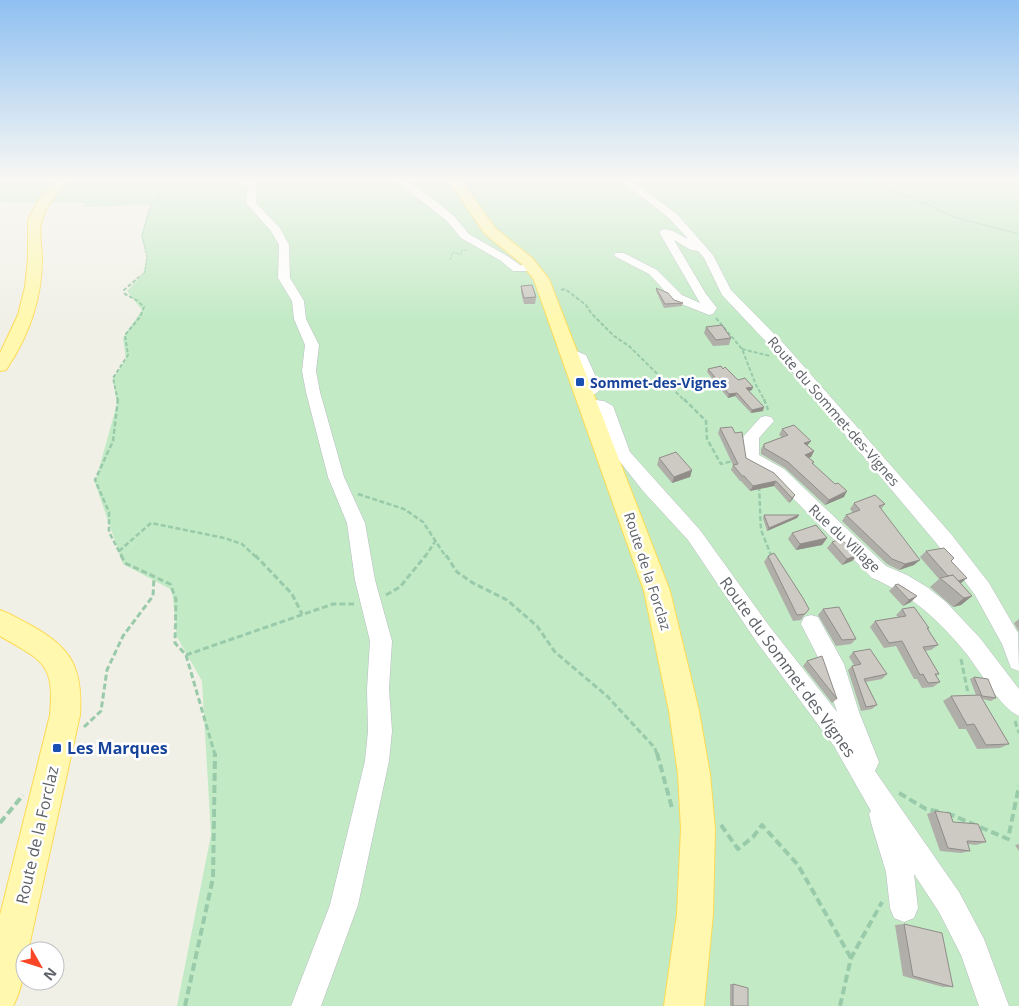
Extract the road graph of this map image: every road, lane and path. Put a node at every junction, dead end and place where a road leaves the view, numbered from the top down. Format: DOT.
graph roads {
  1 [pos="35,228"];
  2 [pos="144,228"];
  3 [pos="274,228"];
  4 [pos="459,228"];
  5 [pos="488,228"];
  6 [pos="683,228"];
  7 [pos="996,228"];
  8 [pos="1019,234"];
  9 [pos="472,240"];
  10 [pos="620,255"];
  11 [pos="709,257"];
  12 [pos="450,260"];
  13 [pos="536,273"];
  14 [pos="685,297"];
  15 [pos="708,307"];
  16 [pos="742,349"];
  17 [pos="791,361"];
  18 [pos="0,366"];
  19 [pos="586,398"];
  20 [pos="766,421"];
  21 [pos="751,458"];
  22 [pos="341,489"];
  23 [pos="436,540"];
  24 [pos="119,551"];
  25 [pos="773,558"];
  26 [pos="154,577"];
  27 [pos="368,589"];
  28 [pos="302,614"];
  29 [pos="0,622"];
  30 [pos="811,624"];
  31 [pos="955,626"];
  32 [pos="186,655"];
  33 [pos="1019,661"];
  34 [pos="968,693"];
  35 [pos="1019,705"];
  36 [pos="57,748"];
  37 [pos="656,748"];
  38 [pos="1019,786"];
  39 [pos="880,802"];
  40 [pos="715,820"];
  41 [pos="894,903"];
  42 [pos="851,958"];
  43 [pos="0,992"];
  44 [pos="185,1006"];
  45 [pos="306,1006"];
  46 [pos="684,1006"];
  47 [pos="840,1006"];
  48 [pos="994,1006"];
  1 -- 18 [label="main road"];
  2 -- 24 [label="path"];
  3 -- 22 [label="street"];
  4 -- 9 [label="street"];
  5 -- 13 [label="main road, Route de la Forclaz"];
  6 -- 11 [label="street, Route du Sommet-des-Vignes"];
  7 -- 8 [label="path"];
  9 -- 12 [label="path"];
  9 -- 13 [label="street"];
  10 -- 15 [label="street"];
  11 -- 15 [label="street"];
  11 -- 17 [label="street, Route du Sommet-des-Vignes"];
  13 -- 19 [label="main road, Route de la Forclaz"];
  13 -- 21 [label="path"];
  14 -- 15 [label="street"];
  15 -- 16 [label="path"];
  16 -- 17 [label="path"];
  16 -- 20 [label="path"];
  17 -- 33 [label="street, Route du Sommet-des-Vignes"];
  19 -- 39 [label="street, Route du Sommet des Vignes"];
  19 -- 46 [label="main road, Route de la Forclaz"];
  20 -- 21 [label="street"];
  21 -- 25 [label="path"];
  21 -- 31 [label="street, Rue du Village"];
  22 -- 23 [label="path"];
  22 -- 27 [label="street"];
  23 -- 27 [label="path"];
  23 -- 37 [label="path"];
  24 -- 26 [label="path"];
  24 -- 28 [label="path"];
  26 -- 32 [label="path"];
  26 -- 36 [label="path"];
  27 -- 28 [label="path"];
  27 -- 45 [label="street"];
  28 -- 32 [label="path"];
  29 -- 36 [label="main road, Route de la Forclaz"];
  30 -- 39 [label="street"];
  31 -- 34 [label="path"];
  31 -- 35 [label="street, Rue du Village"];
  32 -- 44 [label="path"];
  36 -- 43 [label="main road, Route de la Forclaz"];
  38 -- 39 [label="path"];
  39 -- 41 [label="street"];
  39 -- 48 [label="street, Route du Sommet des Vignes"];
  40 -- 42 [label="path"];
  41 -- 42 [label="path"];
  42 -- 47 [label="path"];
}
